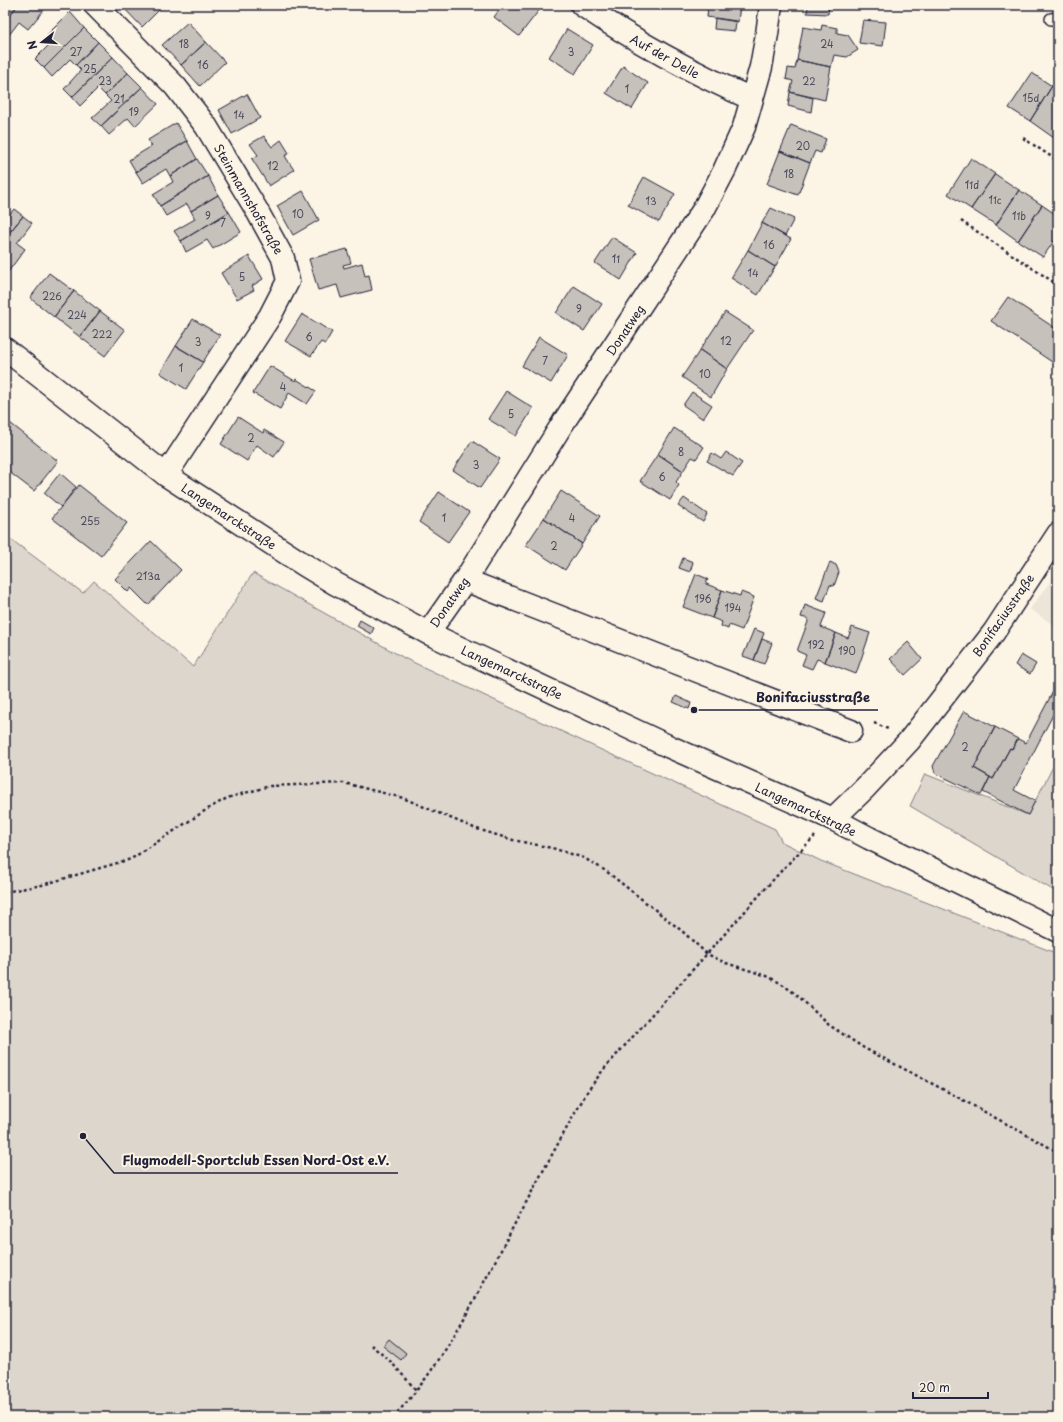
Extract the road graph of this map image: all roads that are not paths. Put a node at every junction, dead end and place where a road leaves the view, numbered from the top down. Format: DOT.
graph roads {
  1 [pos="95,5"];
  2 [pos="582,5"];
  3 [pos="771,5"];
  4 [pos="752,99"];
  5 [pos="5,349"];
  6 [pos="166,475"];
  7 [pos="1058,534"];
  8 [pos="465,580"];
  9 [pos="428,633"];
  10 [pos="851,731"];
  11 [pos="832,819"];
  12 [pos="1058,931"];
  1 -- 6 [label="street, Steinmannshofstraße"];
  2 -- 4 [label="street, Auf der Delle"];
  3 -- 4 [label="street, Donatweg"];
  4 -- 8 [label="street, Donatweg"];
  5 -- 6 [label="street, Langemarckstraße"];
  6 -- 9 [label="street, Langemarckstraße"];
  7 -- 11 [label="street, Bonifaciusstraße"];
  8 -- 9 [label="street, Donatweg"];
  8 -- 10 [label="street"];
  9 -- 11 [label="street, Langemarckstraße"];
  11 -- 12 [label="street, Langemarckstraße"];
}
